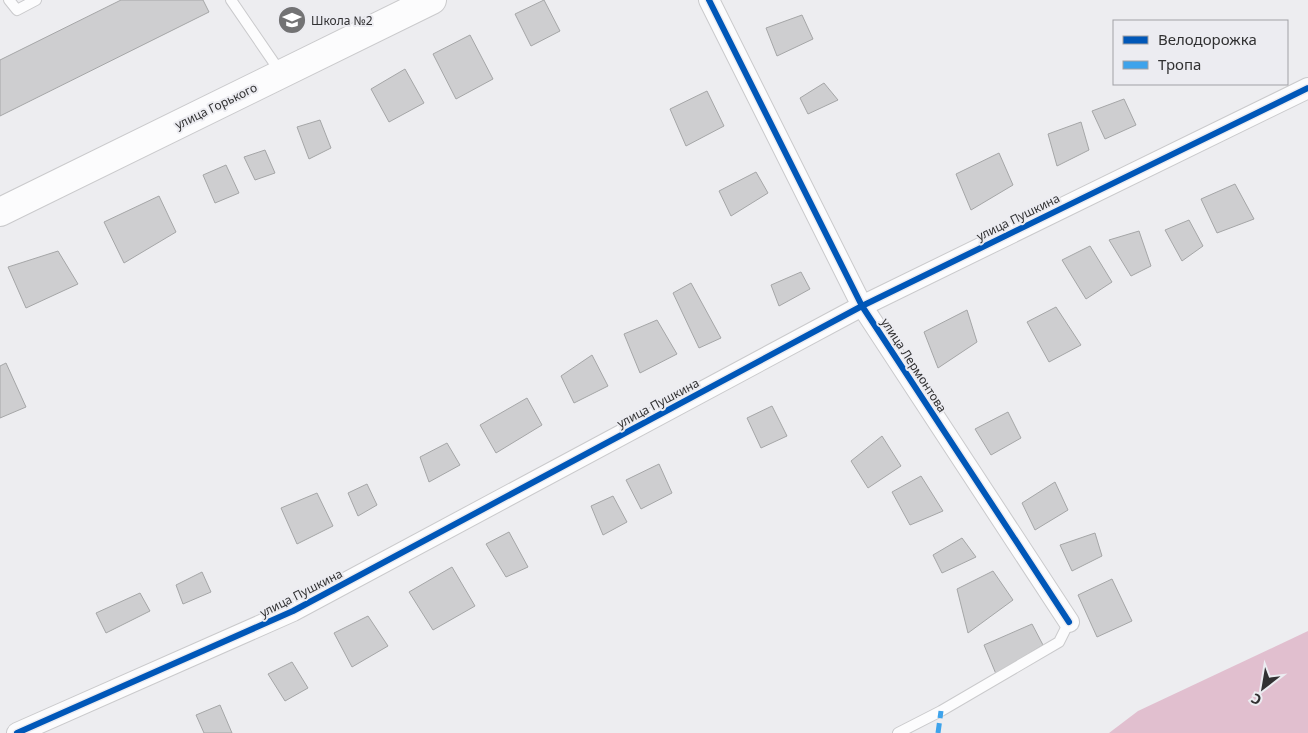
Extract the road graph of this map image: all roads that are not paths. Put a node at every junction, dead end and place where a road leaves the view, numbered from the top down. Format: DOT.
graph roads {
  1 [pos="9,0"];
  2 [pos="36,0"];
  3 [pos="231,0"];
  4 [pos="432,0"];
  5 [pos="709,0"];
  6 [pos="282,74"];
  7 [pos="1308,88"];
  8 [pos="0,212"];
  9 [pos="862,306"];
  10 [pos="1069,622"];
  11 [pos="17,733"];
  12 [pos="898,733"];
  1 -- 2 [label="lane"];
  3 -- 6 [label="lane"];
  4 -- 6 [label="street, улица Горького"];
  5 -- 9 [label="street, улица Лермонтова"];
  6 -- 8 [label="street, улица Горького"];
  7 -- 9 [label="street, улица Пушкина"];
  9 -- 10 [label="street, улица Лермонтова"];
  9 -- 11 [label="street, улица Пушкина"];
  10 -- 12 [label="lane"];
}
